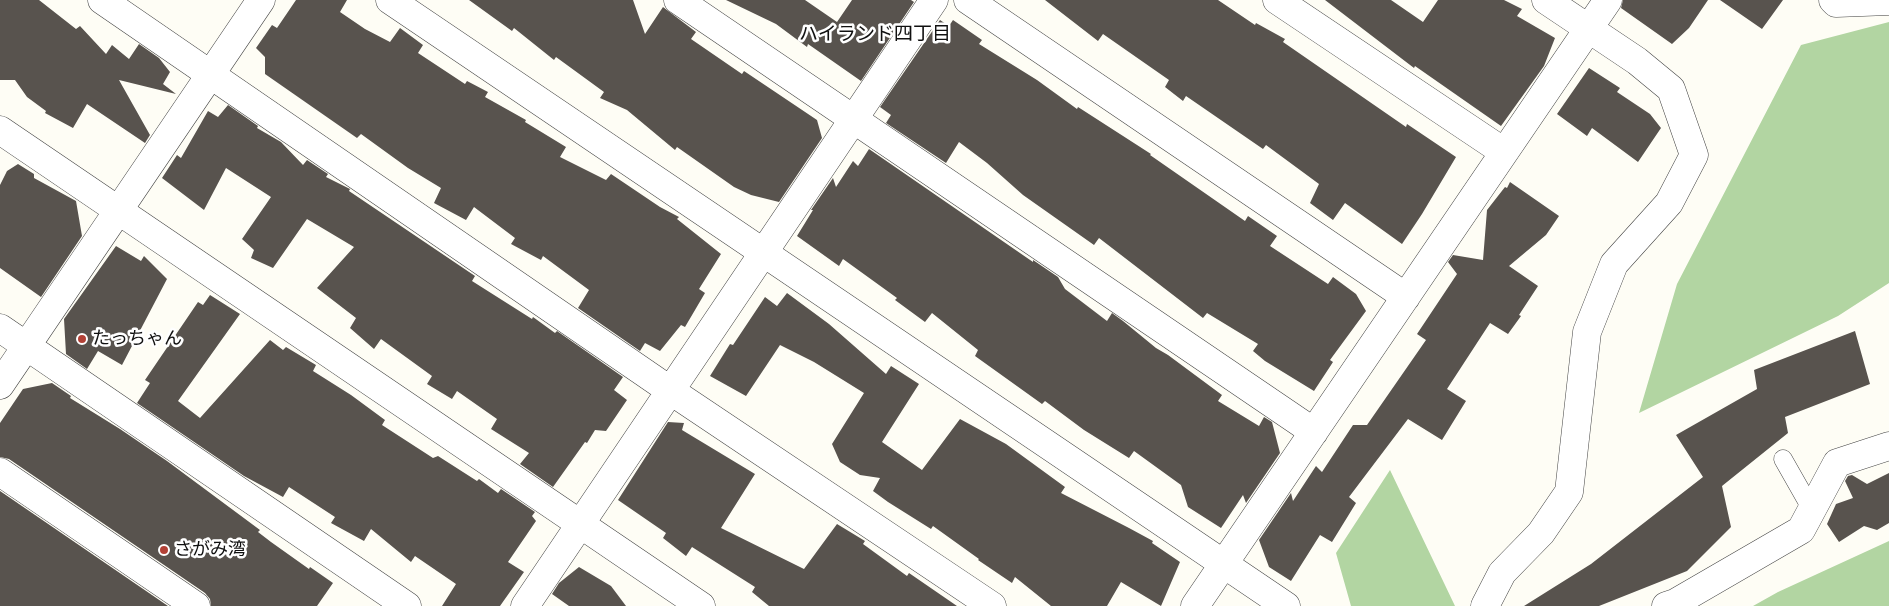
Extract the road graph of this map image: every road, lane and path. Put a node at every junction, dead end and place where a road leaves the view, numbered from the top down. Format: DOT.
graph roads {
  1 [pos="102,0"];
  2 [pos="261,0"];
  3 [pos="390,0"];
  4 [pos="678,0"];
  5 [pos="934,0"];
  6 [pos="968,0"];
  7 [pos="1277,0"];
  8 [pos="1546,0"];
  9 [pos="1608,0"];
  10 [pos="1833,0"];
  11 [pos="1889,1"];
  12 [pos="1588,29"];
  13 [pos="211,74"];
  14 [pos="853,119"];
  15 [pos="0,130"];
  16 [pos="1504,152"];
  17 [pos="118,211"];
  18 [pos="764,252"];
  19 [pos="1406,297"];
  20 [pos="0,328"];
  21 [pos="27,346"];
  22 [pos="0,385"];
  23 [pos="671,391"];
  24 [pos="1314,432"];
  25 [pos="1889,446"];
  26 [pos="1784,459"];
  27 [pos="0,472"];
  28 [pos="1812,510"];
  29 [pos="580,524"];
  30 [pos="1224,564"];
  31 [pos="196,606"];
  32 [pos="407,606"];
  33 [pos="525,606"];
  34 [pos="701,606"];
  35 [pos="992,606"];
  36 [pos="1195,606"];
  37 [pos="1286,606"];
  38 [pos="1485,606"];
  39 [pos="1666,606"];
  1 -- 13 [label="street"];
  2 -- 13 [label="street"];
  3 -- 18 [label="street"];
  4 -- 14 [label="street"];
  5 -- 14 [label="street"];
  6 -- 19 [label="street"];
  7 -- 16 [label="street"];
  8 -- 12 [label="street"];
  9 -- 12 [label="street"];
  10 -- 11 [label="street"];
  12 -- 16 [label="street"];
  12 -- 38 [label="street"];
  13 -- 17 [label="street"];
  13 -- 23 [label="street"];
  14 -- 18 [label="street"];
  14 -- 24 [label="street"];
  15 -- 17 [label="street"];
  16 -- 19 [label="street"];
  17 -- 21 [label="street"];
  17 -- 29 [label="street"];
  18 -- 23 [label="street"];
  18 -- 30 [label="street"];
  19 -- 24 [label="street"];
  20 -- 21 [label="street"];
  21 -- 22 [label="street"];
  21 -- 32 [label="street"];
  23 -- 29 [label="street"];
  23 -- 35 [label="street"];
  24 -- 30 [label="street"];
  25 -- 28 [label="street"];
  26 -- 28 [label="lane"];
  27 -- 31 [label="street"];
  28 -- 39 [label="street"];
  29 -- 33 [label="street"];
  29 -- 34 [label="street"];
  30 -- 36 [label="street"];
  30 -- 37 [label="street"];
}
